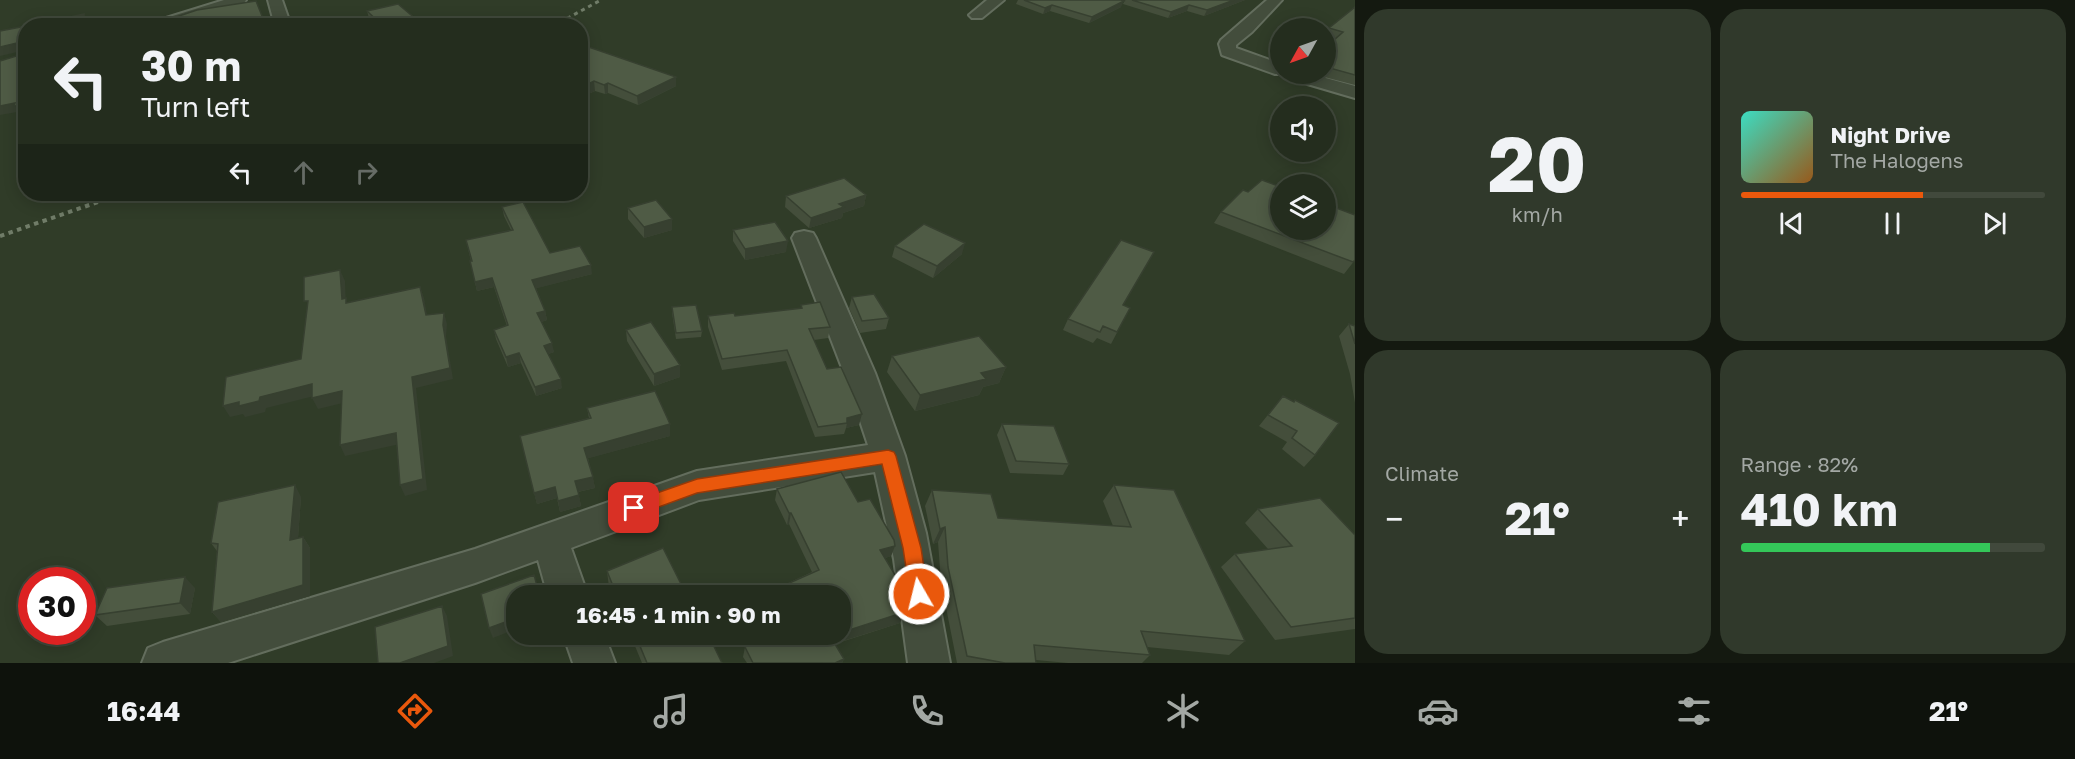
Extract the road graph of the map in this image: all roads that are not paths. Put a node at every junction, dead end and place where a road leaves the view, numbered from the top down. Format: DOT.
graph roads {
  1 [pos="239,0"];
  2 [pos="274,0"];
  3 [pos="997,0"];
  4 [pos="1275,0"];
  5 [pos="977,15"];
  6 [pos="182,18"];
  7 [pos="280,18"];
  8 [pos="1270,66"];
  9 [pos="1327,84"];
  10 [pos="1355,92"];
  11 [pos="804,238"];
  12 [pos="888,456"];
  13 [pos="550,539"];
  14 [pos="565,585"];
  15 [pos="587,645"];
  16 [pos="164,663"];
  17 [pos="594,663"];
  18 [pos="929,663"];
  1 -- 6 [label="street"];
  2 -- 7 [label="street"];
  3 -- 5 [label="street"];
  4 -- 8 [label="street"];
  9 -- 10 [label="street"];
  11 -- 12 [label="street"];
  12 -- 13 [label="street"];
  12 -- 18 [label="street"];
  13 -- 14 [label="street"];
  13 -- 16 [label="street"];
  15 -- 17 [label="street"];
}
